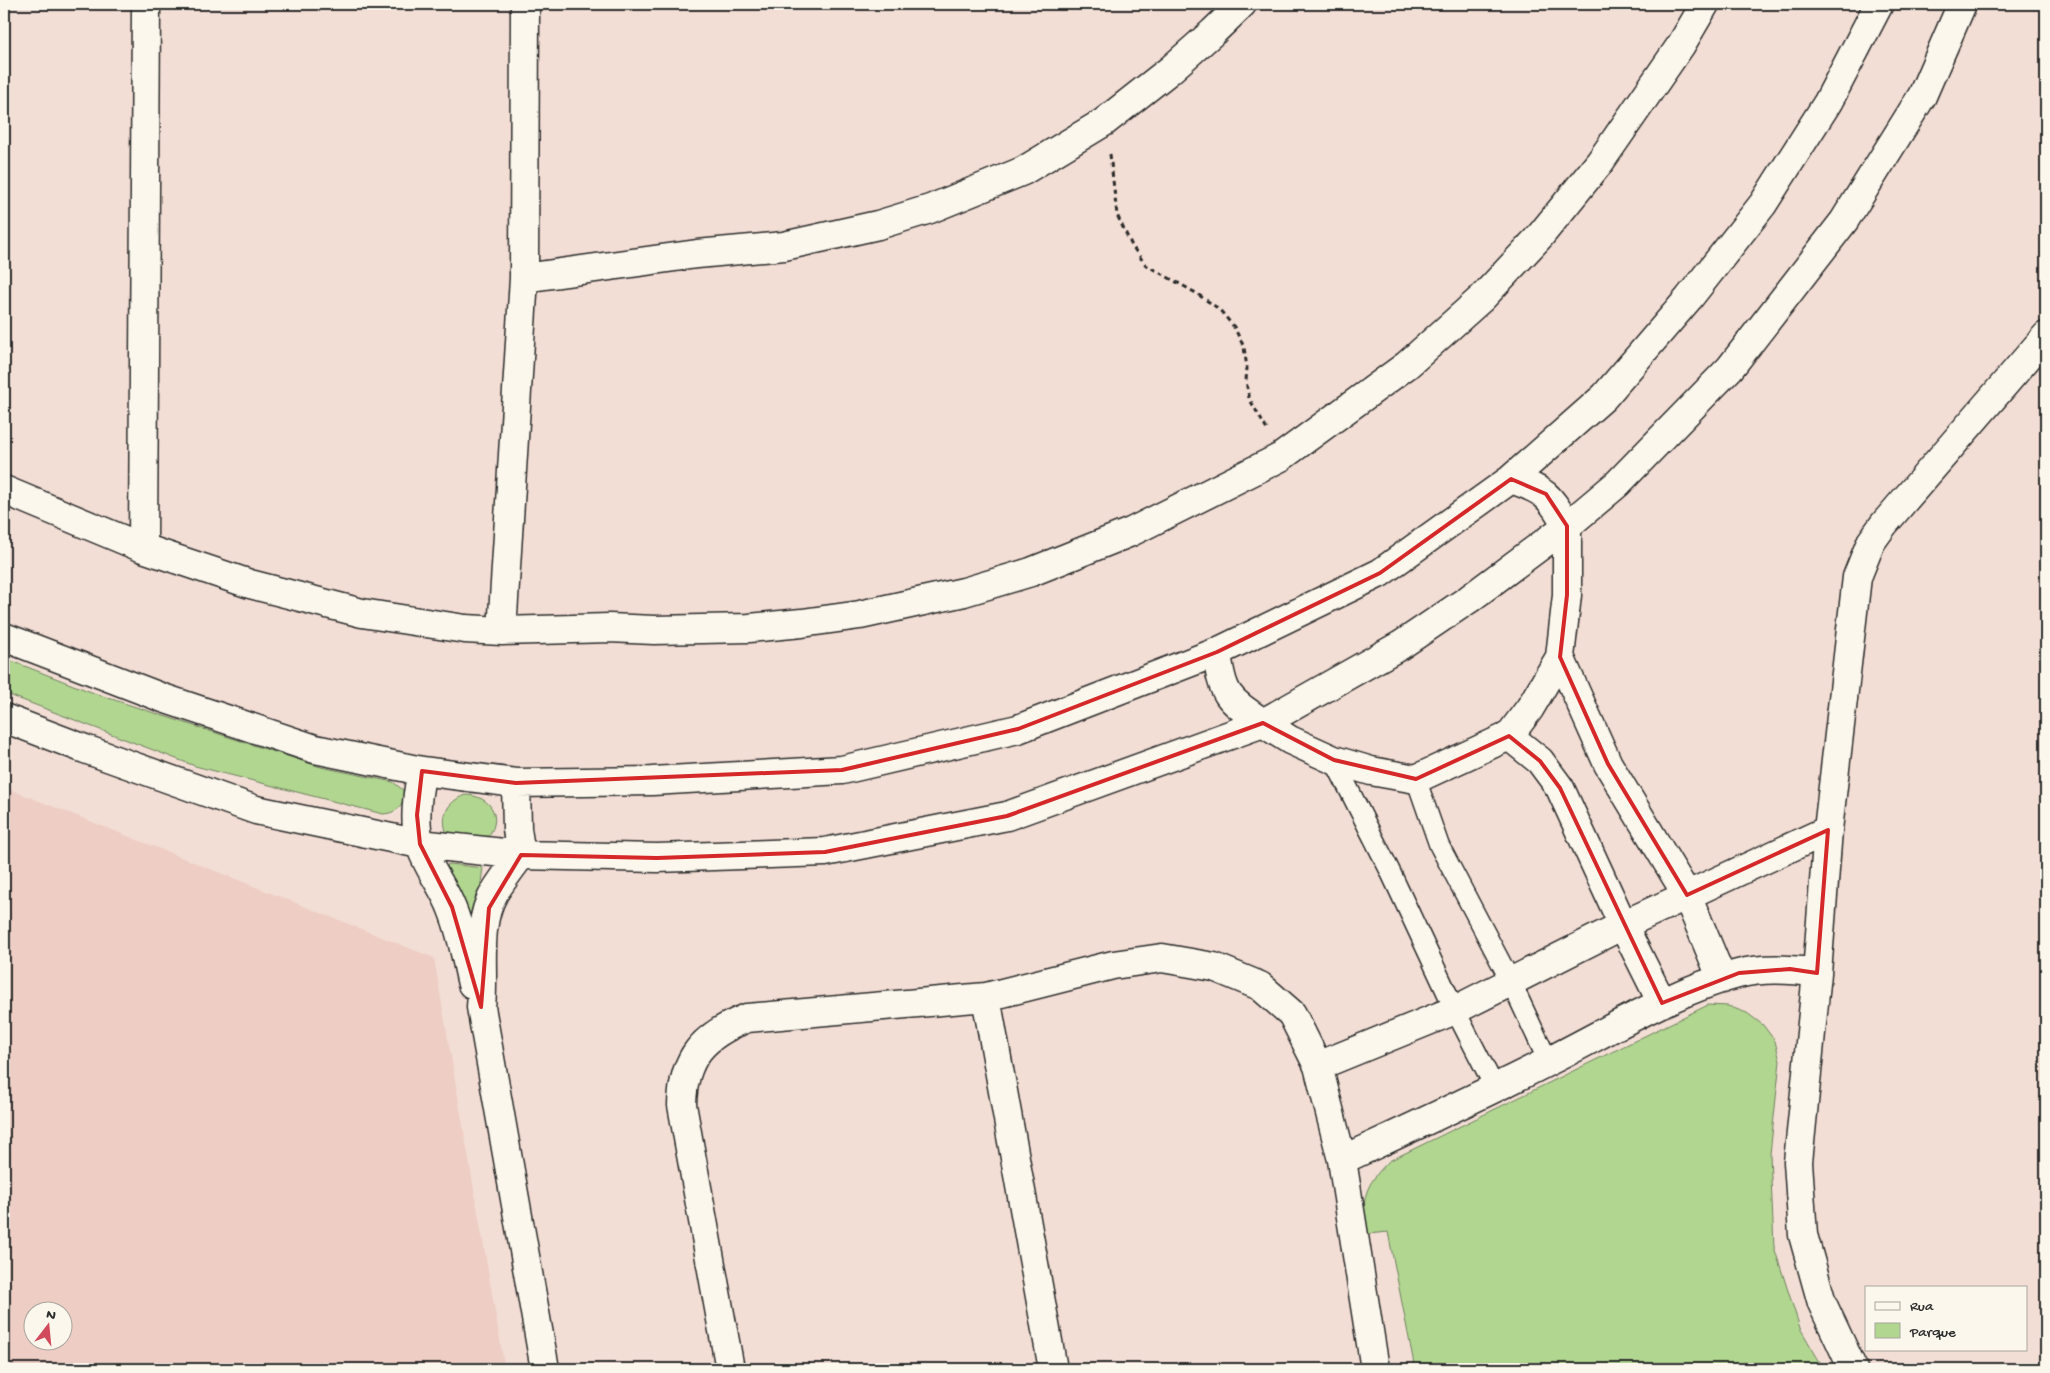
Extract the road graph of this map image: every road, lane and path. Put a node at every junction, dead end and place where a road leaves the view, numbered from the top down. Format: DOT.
graph roads {
  1 [pos="146,4"];
  2 [pos="525,4"];
  3 [pos="1242,4"];
  4 [pos="1705,4"];
  5 [pos="1879,4"];
  6 [pos="1962,4"];
  7 [pos="1104,122"];
  8 [pos="524,278"];
  9 [pos="2046,336"];
  10 [pos="1281,457"];
  11 [pos="1511,479"];
  12 [pos="4,490"];
  13 [pos="1566,526"];
  14 [pos="143,548"];
  15 [pos="502,631"];
  16 [pos="4,637"];
  17 [pos="1217,652"];
  18 [pos="1560,657"];
  19 [pos="4,718"];
  20 [pos="1263,723"];
  21 [pos="1509,736"];
  22 [pos="1334,760"];
  23 [pos="422,771"];
  24 [pos="1416,779"];
  25 [pos="516,783"];
  26 [pos="1828,830"];
  27 [pos="420,844"];
  28 [pos="521,855"];
  29 [pos="1687,895"];
  30 [pos="1623,925"];
  31 [pos="1817,973"];
  32 [pos="1722,979"];
  33 [pos="1510,982"];
  34 [pos="986,997"];
  35 [pos="1662,1003"];
  36 [pos="481,1007"];
  37 [pos="1455,1010"];
  38 [pos="1548,1061"];
  39 [pos="1318,1066"];
  40 [pos="1495,1088"];
  41 [pos="1342,1160"];
  42 [pos="545,1369"];
  43 [pos="730,1369"];
  44 [pos="1053,1369"];
  45 [pos="1376,1369"];
  46 [pos="1853,1369"];
  1 -- 14 [label="street"];
  2 -- 8 [label="street"];
  3 -- 7 [label="street"];
  4 -- 10 [label="street"];
  5 -- 11 [label="street"];
  6 -- 13 [label="street"];
  7 -- 8 [label="street"];
  7 -- 10 [label="path"];
  8 -- 15 [label="street"];
  9 -- 26 [label="street"];
  10 -- 15 [label="street"];
  11 -- 13 [label="street"];
  11 -- 17 [label="street"];
  12 -- 14 [label="street"];
  13 -- 18 [label="street"];
  13 -- 20 [label="street"];
  14 -- 15 [label="street"];
  16 -- 23 [label="street"];
  17 -- 20 [label="street"];
  17 -- 25 [label="street"];
  18 -- 21 [label="street"];
  18 -- 29 [label="street"];
  19 -- 27 [label="street"];
  20 -- 22 [label="street"];
  20 -- 28 [label="street"];
  21 -- 24 [label="street"];
  21 -- 30 [label="street"];
  22 -- 24 [label="street"];
  22 -- 37 [label="lane"];
  23 -- 25 [label="street"];
  23 -- 27 [label="street"];
  24 -- 33 [label="lane"];
  25 -- 28 [label="street"];
  26 -- 29 [label="street"];
  26 -- 31 [label="street"];
  27 -- 28 [label="street"];
  27 -- 36 [label="street"];
  28 -- 36 [label="street"];
  29 -- 30 [label="street"];
  29 -- 32 [label="street"];
  30 -- 33 [label="street"];
  30 -- 35 [label="street"];
  31 -- 32 [label="street"];
  31 -- 46 [label="street"];
  32 -- 35 [label="street"];
  33 -- 37 [label="street"];
  33 -- 38 [label="lane"];
  34 -- 39 [label="street"];
  34 -- 43 [label="street"];
  34 -- 44 [label="street"];
  35 -- 38 [label="street"];
  36 -- 42 [label="street"];
  37 -- 39 [label="street"];
  37 -- 40 [label="lane"];
  38 -- 40 [label="street"];
  39 -- 41 [label="street"];
  40 -- 41 [label="street"];
  41 -- 45 [label="street"];
}
